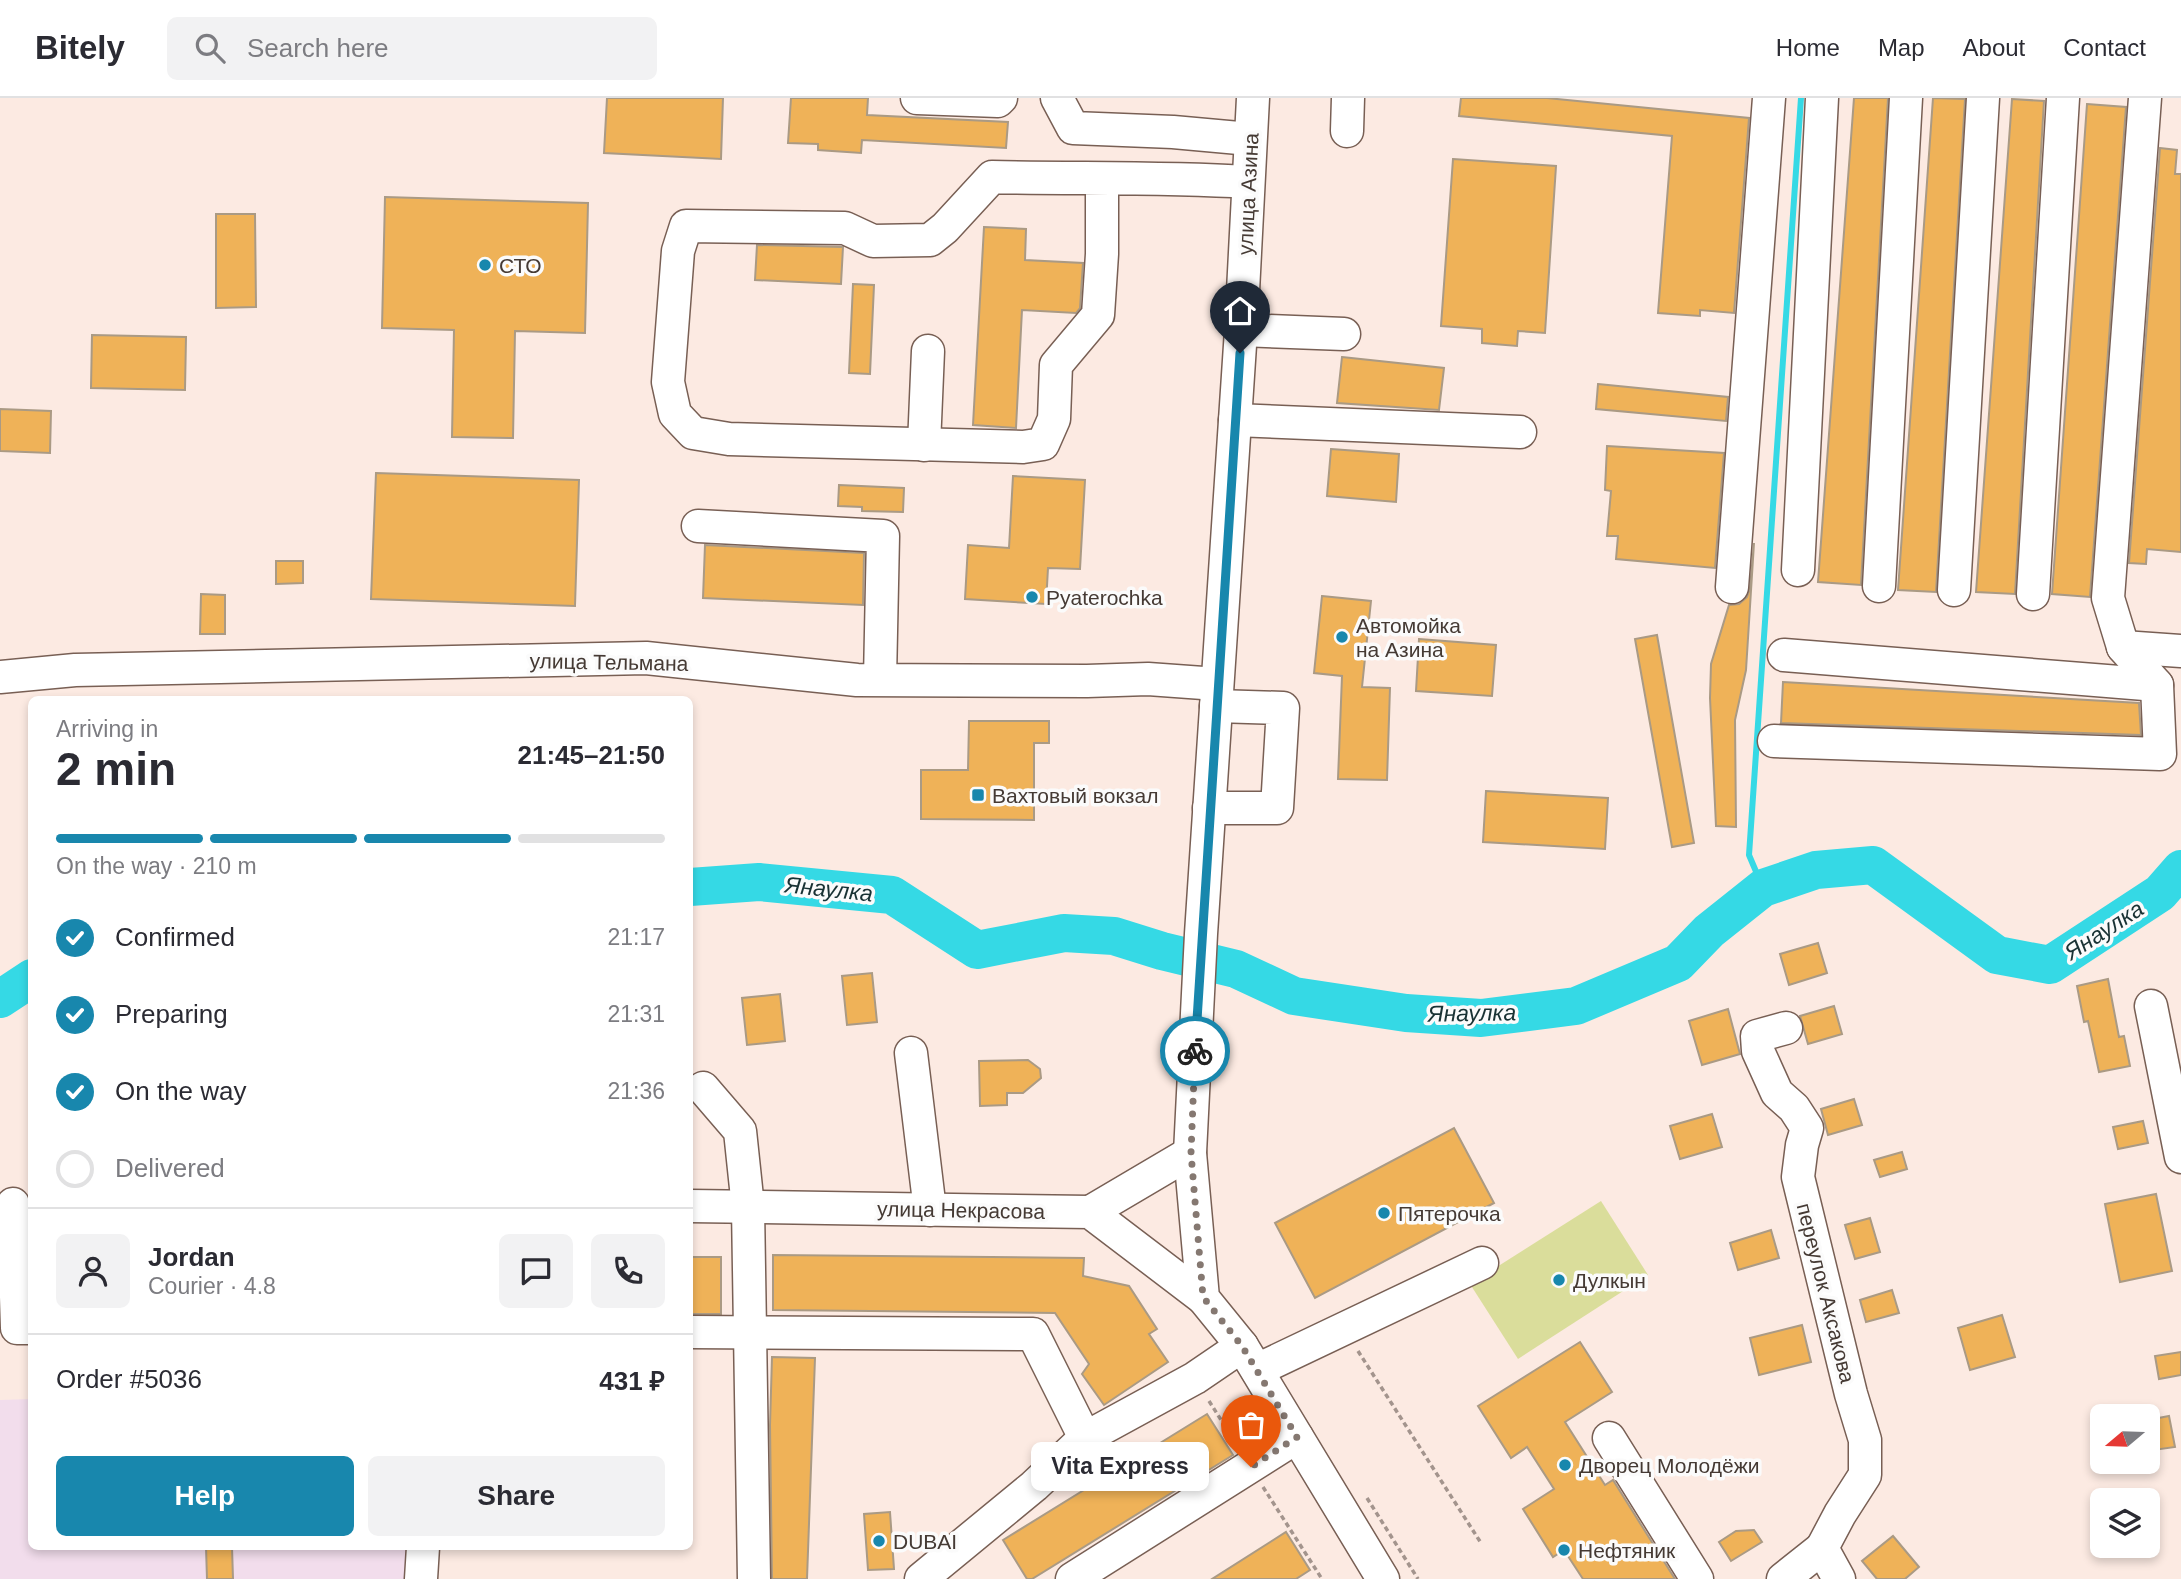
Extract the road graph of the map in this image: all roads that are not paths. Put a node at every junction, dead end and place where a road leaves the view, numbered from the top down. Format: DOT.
graph roads {
  1 [pos="917,98"];
  2 [pos="1001,98"];
  3 [pos="1058,98"];
  4 [pos="1253,98"];
  5 [pos="1348,98"];
  6 [pos="1769,98"];
  7 [pos="1822,98"];
  8 [pos="1906,98"];
  9 [pos="1983,98"];
  10 [pos="2063,98"];
  11 [pos="2146,98"];
  12 [pos="1347,131"];
  13 [pos="1250,139"];
  14 [pos="1102,180"];
  15 [pos="1247,182"];
  16 [pos="1241,330"];
  17 [pos="1344,334"];
  18 [pos="928,351"];
  19 [pos="1235,420"];
  20 [pos="1520,432"];
  21 [pos="924,445"];
  22 [pos="698,526"];
  23 [pos="1798,570"];
  24 [pos="1879,586"];
  25 [pos="1732,587"];
  26 [pos="1954,590"];
  27 [pos="2033,594"];
  28 [pos="2123,647"];
  29 [pos="2181,651"];
  30 [pos="1784,655"];
  31 [pos="0,677"];
  32 [pos="880,679"];
  33 [pos="2157,685"];
  34 [pos="1217,695"];
  35 [pos="1774,741"];
  36 [pos="2171,761"];
  37 [pos="1209,808"];
  38 [pos="2151,1006"];
  39 [pos="1786,1028"];
  40 [pos="911,1053"];
  41 [pos="703,1088"];
  42 [pos="1191,1153"];
  43 [pos="2181,1157"];
  44 [pos="15,1204"];
  45 [pos="693,1206"];
  46 [pos="748,1207"];
  47 [pos="930,1210"];
  48 [pos="1090,1212"];
  49 [pos="1482,1263"];
  50 [pos="1203,1297"];
  51 [pos="16,1327"];
  52 [pos="693,1332"];
  53 [pos="749,1332"];
  54 [pos="1249,1358"];
  55 [pos="1297,1437"];
  56 [pos="1085,1438"];
  57 [pos="1609,1438"];
  58 [pos="1822,1548"];
  59 [pos="423,1550"];
  60 [pos="1369,1574"];
  61 [pos="421,1579"];
  62 [pos="754,1579"];
  63 [pos="921,1579"];
  64 [pos="1072,1579"];
  65 [pos="1697,1579"];
  66 [pos="1783,1579"];
  67 [pos="1839,1579"];
  1 -- 2 [label="street"];
  3 -- 13 [label="street"];
  4 -- 13 [label="street, улица Азина"];
  5 -- 12 [label="street"];
  6 -- 25 [label="street"];
  7 -- 23 [label="street"];
  8 -- 24 [label="street"];
  9 -- 26 [label="street"];
  10 -- 27 [label="street"];
  11 -- 28 [label="street"];
  13 -- 15 [label="street, улица Азина"];
  14 -- 15 [label="street"];
  14 -- 21 [label="street"];
  14 -- 21 [label="street"];
  15 -- 16 [label="street, улица Азина"];
  16 -- 17 [label="street"];
  16 -- 19 [label="street, улица Азина"];
  18 -- 21 [label="street"];
  19 -- 20 [label="street"];
  19 -- 34 [label="street, улица Азина"];
  22 -- 32 [label="street"];
  28 -- 29 [label="street"];
  28 -- 33 [label="street"];
  30 -- 33 [label="street"];
  31 -- 32 [label="street, улица Тельмана"];
  32 -- 34 [label="street, улица Тельмана"];
  33 -- 36 [label="street"];
  34 -- 37 [label="street, улица Азина"];
  34 -- 37 [label="street, улица Тельмана"];
  35 -- 36 [label="street"];
  37 -- 42 [label="street, улица Азина"];
  38 -- 43 [label="street"];
  39 -- 58 [label="street, переулок Аксакова"];
  40 -- 47 [label="street"];
  41 -- 46 [label="street"];
  42 -- 48 [label="street"];
  42 -- 50 [label="street, улица Азина"];
  44 -- 51 [label="street"];
  45 -- 46 [label="street, улица Некрасова"];
  46 -- 47 [label="street, улица Некрасова"];
  46 -- 53 [label="street"];
  47 -- 48 [label="street, улица Некрасова"];
  48 -- 50 [label="street"];
  49 -- 54 [label="street"];
  50 -- 54 [label="street"];
  52 -- 53 [label="street"];
  53 -- 56 [label="street"];
  53 -- 62 [label="street"];
  54 -- 55 [label="street"];
  54 -- 56 [label="street"];
  55 -- 60 [label="street"];
  55 -- 64 [label="street"];
  56 -- 63 [label="street"];
  57 -- 65 [label="street"];
  58 -- 66 [label="street"];
  58 -- 67 [label="street"];
  59 -- 61 [label="street"];
}
